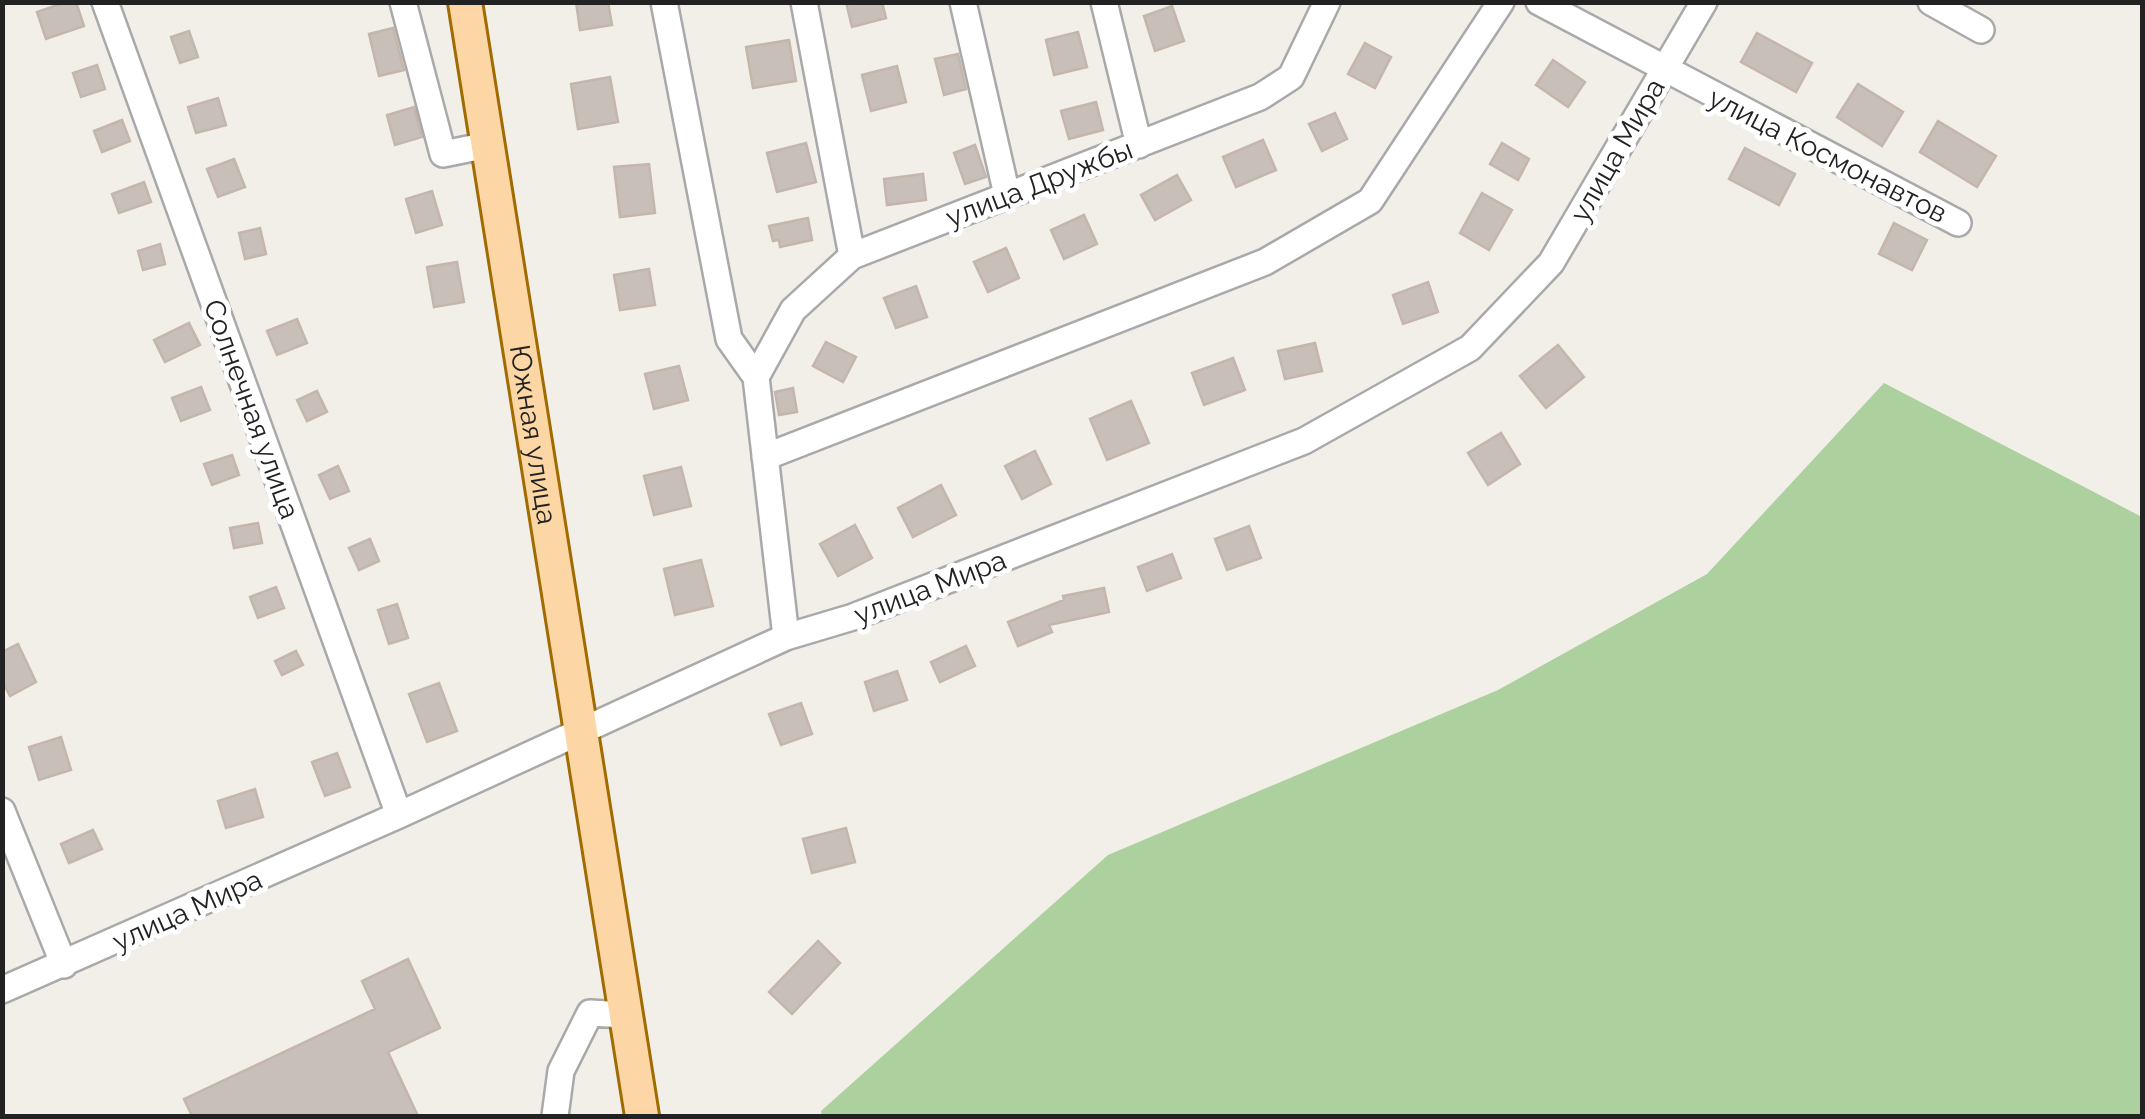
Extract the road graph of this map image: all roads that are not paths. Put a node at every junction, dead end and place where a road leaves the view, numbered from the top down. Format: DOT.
graph roads {
  1 [pos="105,2"];
  2 [pos="403,2"];
  3 [pos="465,2"];
  4 [pos="664,2"];
  5 [pos="804,2"];
  6 [pos="964,2"];
  7 [pos="1104,2"];
  8 [pos="1327,2"];
  9 [pos="1500,2"];
  10 [pos="1539,2"];
  11 [pos="1704,2"];
  12 [pos="1931,2"];
  13 [pos="1981,30"];
  14 [pos="1664,70"];
  15 [pos="1138,145"];
  16 [pos="488,146"];
  17 [pos="1007,194"];
  18 [pos="1958,223"];
  19 [pos="852,256"];
  20 [pos="756,377"];
  21 [pos="765,457"];
  22 [pos="786,637"];
  23 [pos="578,734"];
  24 [pos="2,810"];
  25 [pos="400,815"];
  26 [pos="64,965"];
  27 [pos="2,990"];
  28 [pos="625,1015"];
  29 [pos="555,1116"];
  30 [pos="642,1116"];
  1 -- 25 [label="street, Солнечная улица"];
  2 -- 16 [label="street"];
  3 -- 16 [label="main road, Южная улица"];
  4 -- 20 [label="street"];
  5 -- 19 [label="street"];
  6 -- 17 [label="street"];
  7 -- 15 [label="street"];
  8 -- 15 [label="street, улица Дружбы"];
  9 -- 21 [label="street"];
  10 -- 14 [label="street, улица Космонавтов"];
  11 -- 14 [label="street, улица Мира"];
  12 -- 13 [label="street"];
  14 -- 18 [label="street, улица Космонавтов"];
  14 -- 22 [label="street, улица Мира"];
  15 -- 17 [label="street, улица Дружбы"];
  16 -- 23 [label="main road, Южная улица"];
  17 -- 19 [label="street, улица Дружбы"];
  19 -- 20 [label="street, улица Дружбы"];
  20 -- 21 [label="street"];
  21 -- 22 [label="street"];
  22 -- 23 [label="street, улица Мира"];
  23 -- 25 [label="street, улица Мира"];
  23 -- 28 [label="main road, Южная улица"];
  24 -- 26 [label="street"];
  25 -- 26 [label="street, улица Мира"];
  26 -- 27 [label="street, улица Мира"];
  28 -- 29 [label="street"];
  28 -- 30 [label="main road, Южная улица"];
}
